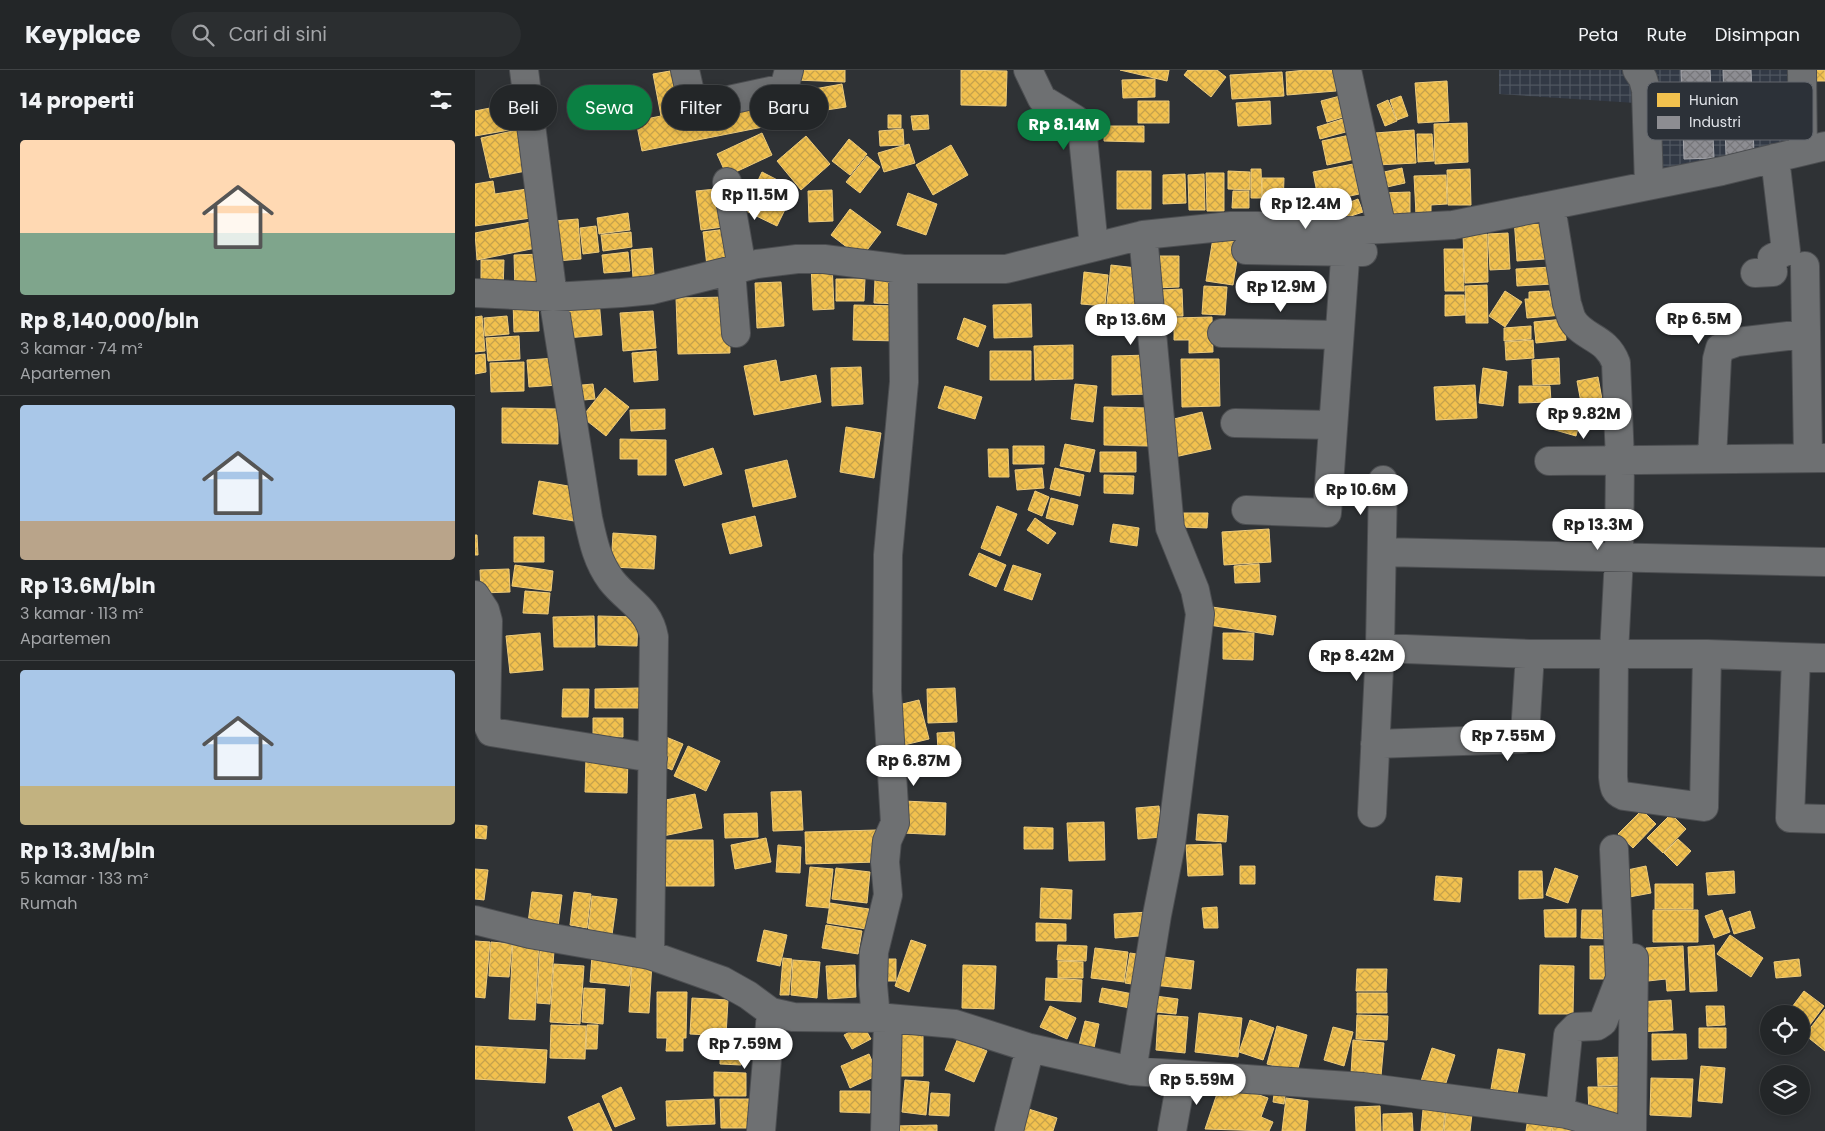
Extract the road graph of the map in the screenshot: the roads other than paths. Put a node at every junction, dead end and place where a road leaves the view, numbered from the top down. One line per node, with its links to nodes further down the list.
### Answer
1 (525, 70): 24 (street)
2 (685, 70): 3 (street)
3 (789, 70)
4 (1028, 70): 17 (street)
5 (1347, 70): 14 (street)
6 (1637, 70): 7 (street)
7 (1647, 122)
8 (1648, 140): 12 (street)
9 (1814, 149): 10 (street)
10 (1775, 158): 12 (street); 22 (street)
11 (727, 182): 20 (street)
12 (1649, 185): 13 (street)
13 (1551, 207): 14 (street); 33 (street)
14 (1382, 229): 16 (street)
15 (1143, 235): 16 (street); 17 (street); 58 (street)
16 (1352, 245): 18 (street); 28 (street)
17 (1094, 247): 21 (street)
18 (1246, 250)
19 (1805, 266): 27 (street)
20 (737, 269): 21 (street); 24 (street); 26 (street)
21 (903, 269): 56 (street)
22 (1755, 273)
23 (475, 293): 24 (street)
24 (553, 296): 48 (street)
25 (1222, 332): 28 (street)
26 (736, 333)
27 (1805, 334): 31 (street); 32 (street)
28 (1339, 335): 30 (street)
29 (1235, 422): 30 (street)
30 (1333, 425): 36 (street)
31 (1816, 458): 32 (street)
32 (1712, 459): 33 (street)
33 (1620, 460): 34 (street); 38 (street)
34 (1549, 462)
35 (1383, 480): 37 (street)
36 (1246, 510)
37 (1382, 552): 38 (street); 41 (street)
38 (1619, 557): 39 (street); 42 (street)
39 (1825, 562)
40 (475, 595): 48 (street)
41 (1380, 648): 43 (street); 47 (street)
42 (1614, 653): 43 (street); 44 (street); 44 (street)
43 (1530, 654): 47 (street)
44 (1707, 654): 45 (street)
45 (1796, 658): 46 (street); 50 (street)
46 (1825, 658)
47 (1375, 744): 49 (street)
48 (653, 758): 54 (street)
49 (1372, 813)
50 (1825, 819)
51 (1614, 849): 60 (street)
52 (475, 920): 54 (street)
53 (1635, 946): 66 (street)
54 (650, 955): 55 (street)
55 (771, 1012): 56 (street); 61 (street)
56 (883, 1018): 57 (street); 62 (street)
57 (1030, 1048): 58 (street); 63 (street)
58 (1133, 1071): 59 (street)
59 (1181, 1074): 60 (street); 64 (street)
60 (1561, 1113): 65 (street)
61 (761, 1131)
62 (885, 1131)
63 (1009, 1131)
64 (1172, 1131)
65 (1619, 1131)
66 (1631, 1131)

